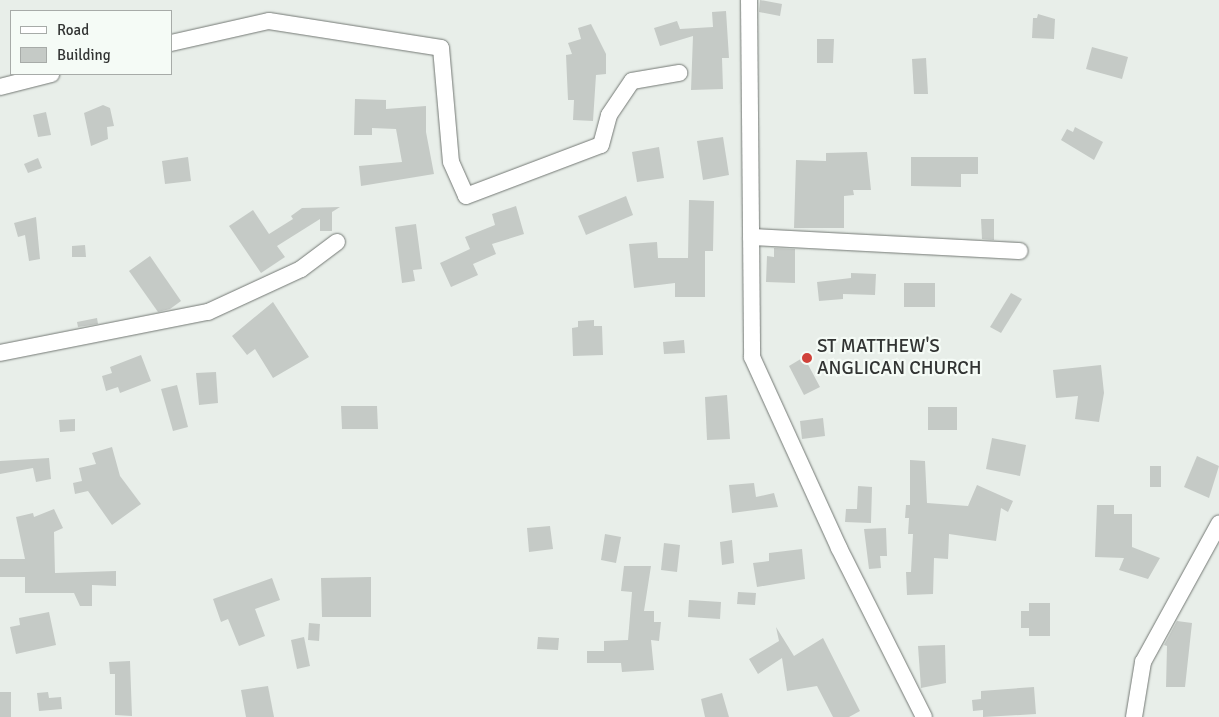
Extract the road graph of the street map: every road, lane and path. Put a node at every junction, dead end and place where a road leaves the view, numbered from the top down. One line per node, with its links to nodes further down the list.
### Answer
1 (749, 0): 6 (street)
2 (172, 43): 3 (street)
3 (679, 73)
4 (47, 75): 5 (street)
5 (0, 87)
6 (751, 237): 8 (street); 11 (street)
7 (338, 242): 9 (street)
8 (1020, 251)
9 (0, 353)
10 (1219, 524): 12 (street)
11 (924, 717)
12 (1134, 717)

